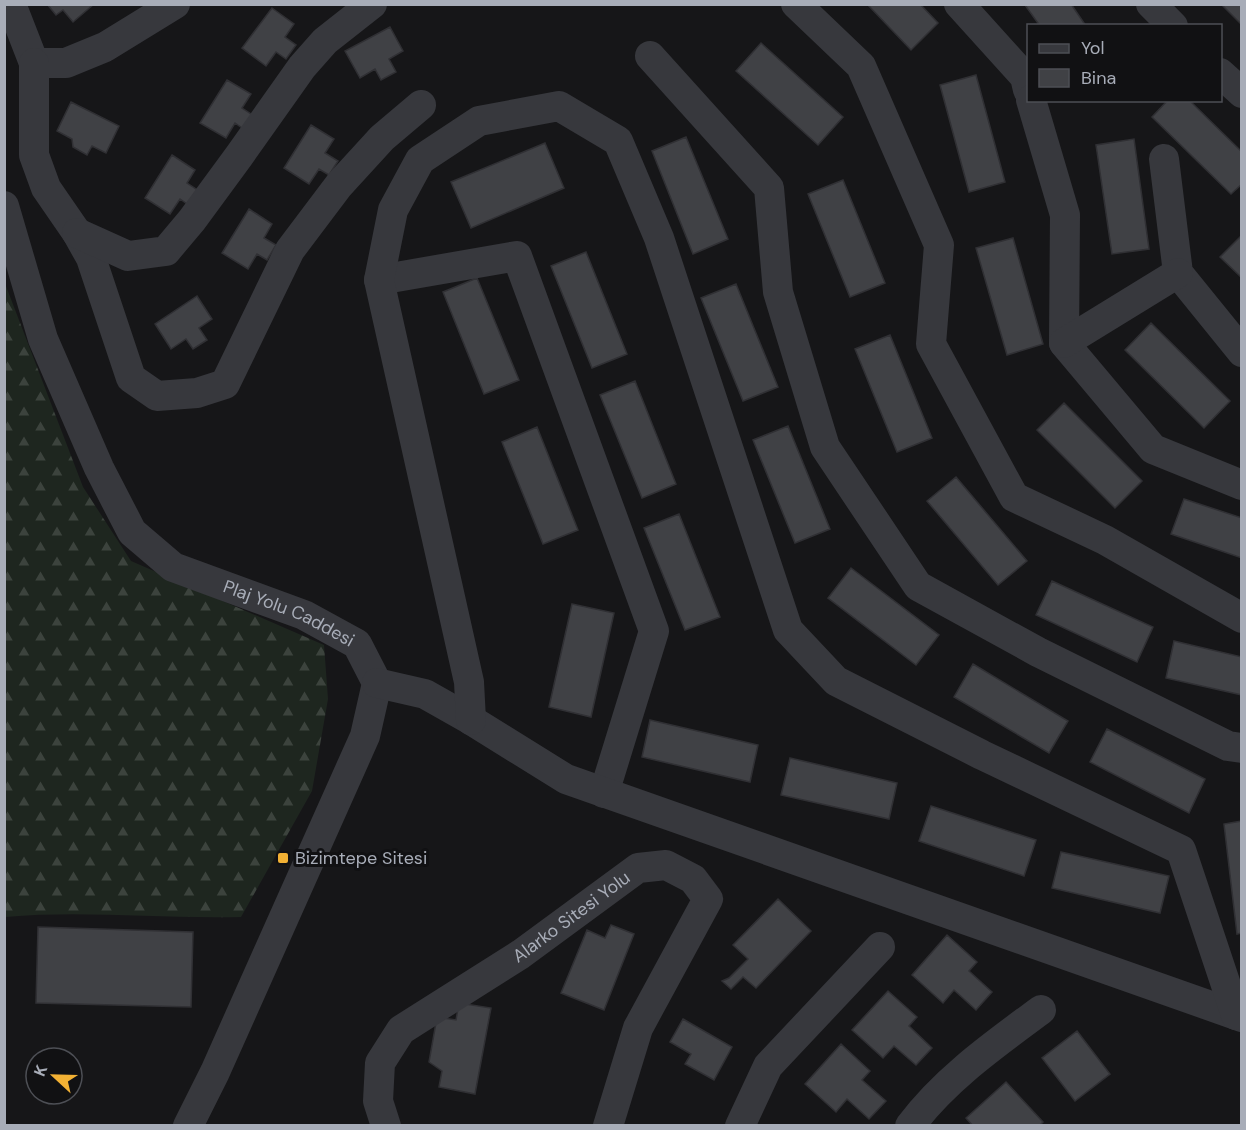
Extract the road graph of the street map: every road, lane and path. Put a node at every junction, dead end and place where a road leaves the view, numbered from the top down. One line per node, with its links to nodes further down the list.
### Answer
1 (11, 4): 9 (street)
2 (175, 4): 9 (street)
3 (372, 4): 17 (street)
4 (796, 4): 23 (street)
5 (959, 4): 11 (street)
6 (1151, 4): 7 (street)
7 (1171, 24)
8 (650, 56): 26 (street)
9 (34, 63): 17 (street)
10 (1222, 74): 12 (street)
11 (1027, 84)
12 (1242, 93)
13 (1032, 102): 20 (street)
14 (421, 105): 17 (street)
15 (1164, 159): 18 (street)
16 (4, 206): 24 (street, Plaj Yolu Caddesi)
17 (77, 232)
18 (1178, 273): 20 (street); 21 (street)
19 (379, 280): 25 (street); 27 (street); 30 (street)
20 (1064, 343): 22 (street)
21 (1242, 352)
22 (1242, 485)
23 (1242, 618)
24 (377, 683): 25 (street); 31 (street)
25 (471, 720): 27 (street)
26 (1242, 748)
27 (604, 793): 30 (street)
28 (880, 947): 34 (street)
29 (1041, 1010): 35 (street)
30 (1239, 1016)
31 (188, 1125)
32 (386, 1125): 33 (street, Alarko Sitesi Yolu)
33 (608, 1125)
34 (741, 1125)
35 (910, 1125)

